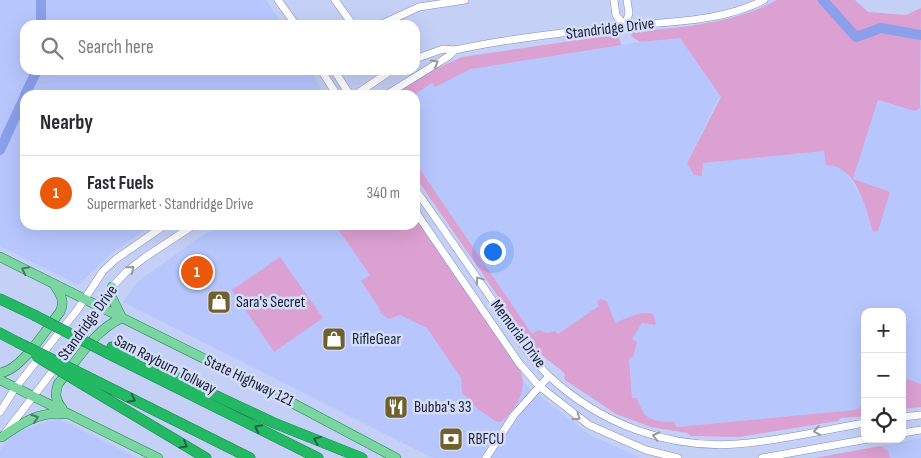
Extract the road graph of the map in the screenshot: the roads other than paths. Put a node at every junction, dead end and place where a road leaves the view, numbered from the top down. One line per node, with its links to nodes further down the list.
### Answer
1 (278, 0): 8 (street)
2 (335, 0): 9 (street)
3 (465, 0): 7 (street)
4 (614, 0): 11 (street)
5 (627, 0): 11 (street)
6 (764, 0): 11 (street, Standridge Drive)
7 (418, 3): 10 (street)
8 (292, 20)
9 (349, 20)
10 (389, 20)
11 (625, 26): 12 (street, Standridge Drive)
12 (455, 50): 13 (street, Standridge Drive); 14 (street, Standridge Drive, one-way to 12)
13 (420, 57)
14 (420, 74)
15 (324, 75): 19 (street)
16 (337, 75): 20 (street)
17 (385, 75): 21 (street)
18 (418, 75): 22 (street, Standridge Drive, one-way to 18)
19 (334, 90)
20 (347, 90)
21 (362, 90)
22 (394, 90)
23 (420, 196): 37 (street, Memorial Drive, one-way to 23)
24 (420, 218): 40 (street, Memorial Drive)
25 (158, 230): 31 (street, Standridge Drive)
26 (184, 230): 29 (street, Standridge Drive, one-way to 26)
27 (0, 257): 28 (main road, State Highway 121, one-way to 27)
28 (55, 285): 31 (main road, State Highway 121); 36 (main road)
29 (112, 288): 32 (street, Standridge Drive); 33 (main road)
30 (0, 298): 35 (highway, Sam Rayburn Tollway, bridge)
31 (84, 299): 32 (main road, State Highway 121); 41 (street, Standridge Drive)
32 (100, 307): 33 (main road, State Highway 121); 42 (street, Standridge Drive)
33 (122, 318): 44 (main road); 57 (main road, State Highway 121)
34 (3, 335): 39 (highway, bridge)
35 (109, 350): 55 (highway, Sam Rayburn Tollway, one-way to 35); 56 (highway, one-way to 35)
36 (0, 373)
37 (549, 376): 40 (street); 47 (street, Memorial Drive, one-way to 37)
38 (0, 380): 41 (main road)
39 (85, 381): 53 (highway, one-way to 53); 54 (highway, one-way to 54)
40 (539, 386): 58 (street); 59 (street, Memorial Drive, one-way to 59)
41 (16, 387): 42 (main road); 43 (street, Standridge Drive)
42 (33, 395): 44 (main road); 50 (street, Standridge Drive)
43 (0, 412)
44 (68, 413): 50 (main road, one-way to 44); 52 (main road)
45 (921, 415): 46 (street)
46 (906, 416)
47 (861, 424)
48 (921, 430): 49 (street)
49 (906, 432)
50 (1, 438)
51 (861, 440): 60 (street)
52 (158, 458)
53 (206, 458)
54 (250, 458)
55 (318, 458)
56 (362, 458)
57 (396, 458)
58 (486, 458)
59 (678, 458)
60 (762, 458)

